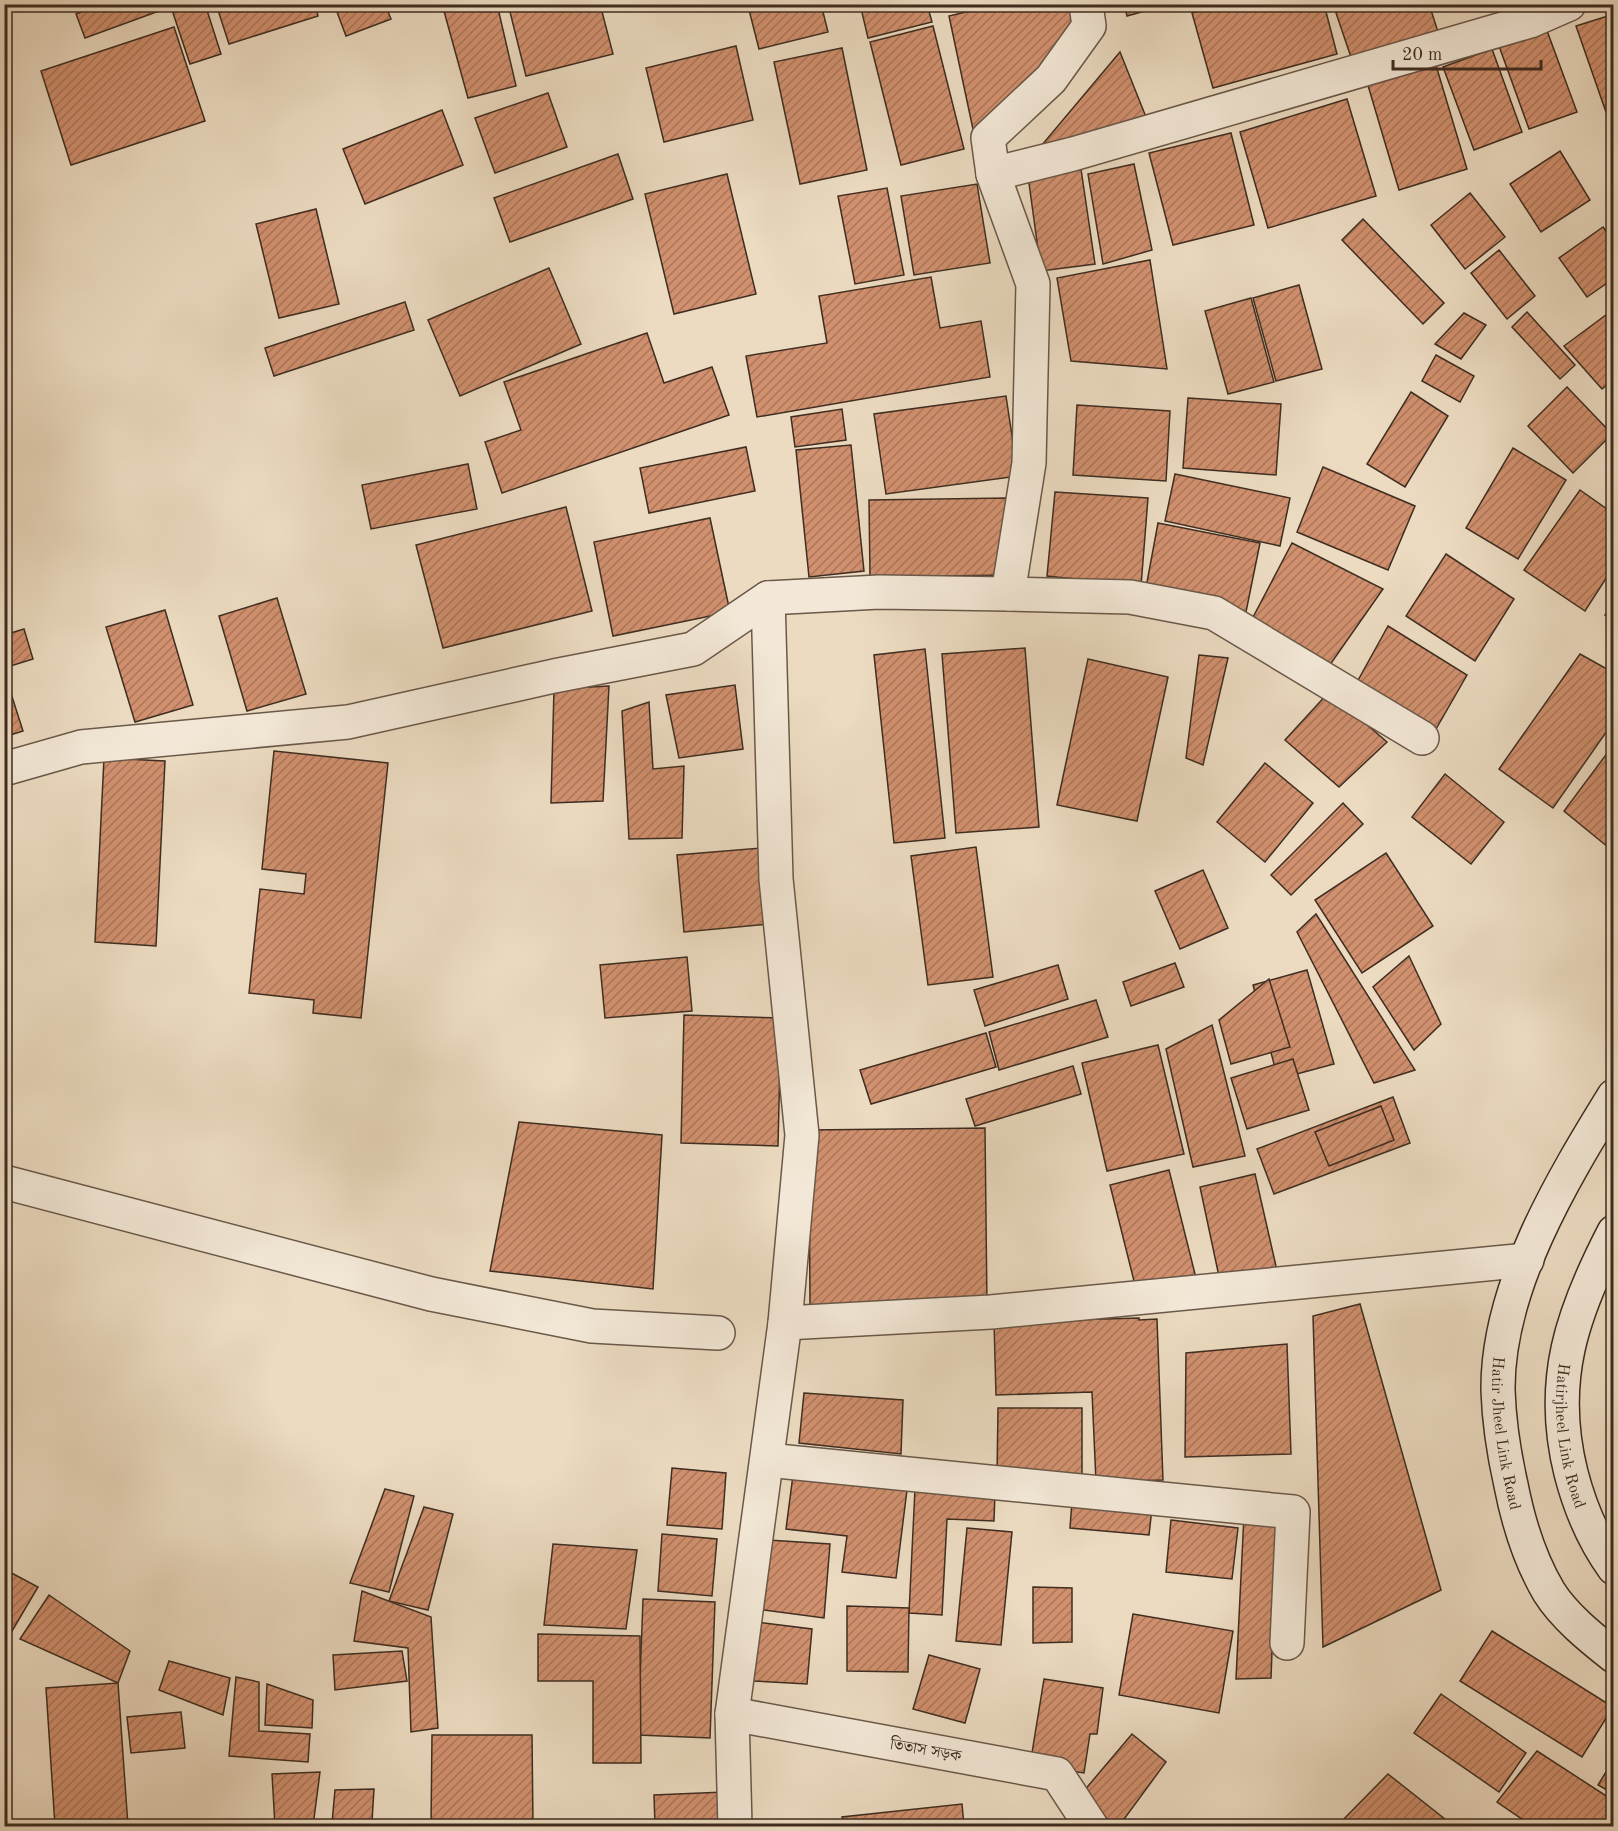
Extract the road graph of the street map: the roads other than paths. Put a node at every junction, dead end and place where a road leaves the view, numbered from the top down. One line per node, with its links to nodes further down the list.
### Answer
1 (1086, 4): 3 (street)
2 (1569, 4): 3 (street)
3 (993, 174): 4 (street)
4 (1008, 594): 5 (street); 6 (street)
5 (768, 598): 7 (street); 12 (street)
6 (1422, 738)
7 (4, 770)
8 (1614, 1096): 11 (street, Hatir Jheel Link Road)
9 (4, 1182): 13 (street)
10 (1614, 1232): 15 (street, Hatirjheel Link Road)
11 (1527, 1260): 12 (street); 17 (street, Hatir Jheel Link Road)
12 (785, 1323): 14 (street)
13 (718, 1333)
14 (768, 1460): 16 (street); 18 (street)
15 (1614, 1568)
16 (1287, 1643)
17 (1614, 1656)
18 (732, 1714): 19 (street); 20 (street, তিতাস সড়ক)
19 (735, 1827)
20 (1091, 1827)

